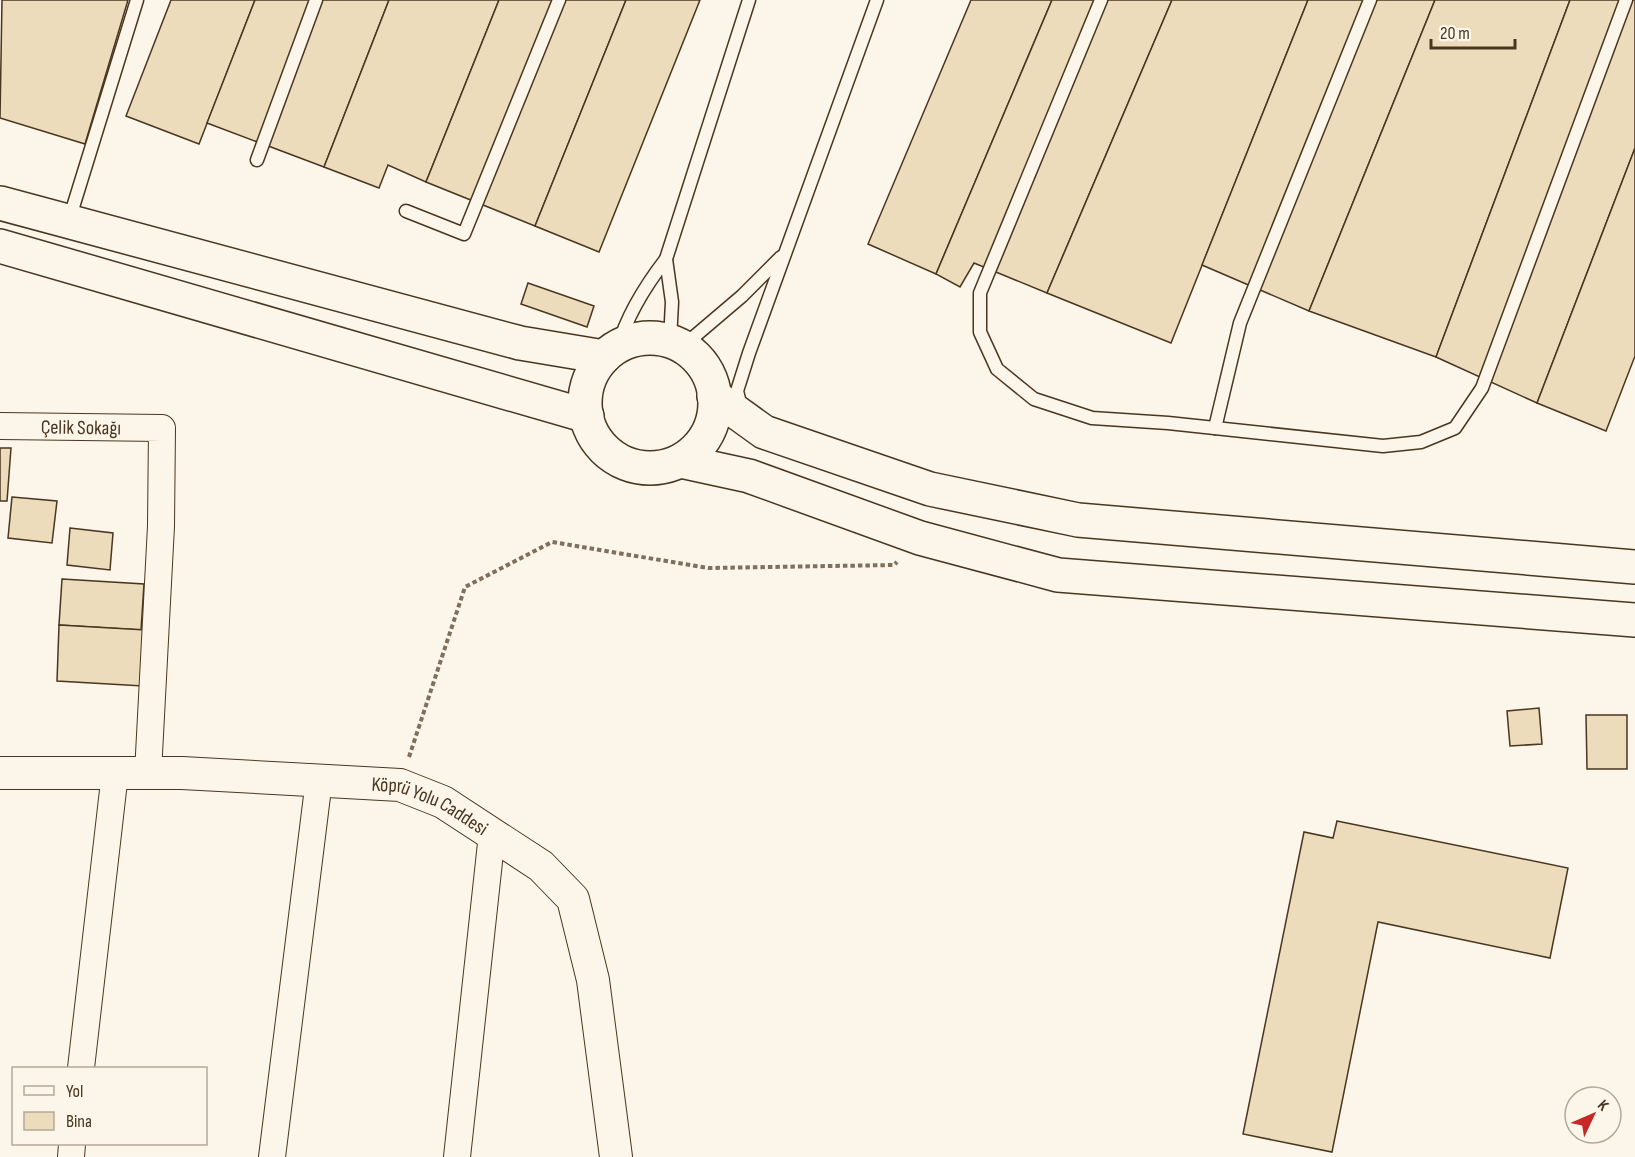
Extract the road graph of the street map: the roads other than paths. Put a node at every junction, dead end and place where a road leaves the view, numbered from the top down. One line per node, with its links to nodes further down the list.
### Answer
1 (137, 0): 12 (lane)
2 (316, 0): 9 (lane)
3 (559, 0): 11 (lane)
4 (748, 0): 15 (lane)
5 (877, 0): 14 (lane)
6 (1101, 0): 22 (lane)
7 (1370, 0): 22 (lane)
8 (1626, 0): 22 (lane)
9 (257, 160)
10 (0, 203): 12 (main road)
11 (406, 211)
12 (68, 224): 17 (main road)
13 (0, 246): 19 (main road)
14 (782, 256): 16 (lane); 21 (lane)
15 (666, 259): 16 (lane); 17 (lane)
16 (676, 344): 17 (main road); 18 (main road)
17 (611, 352): 19 (main road)
18 (714, 396): 21 (main road); 23 (main road)
19 (587, 416): 23 (main road)
20 (0, 426): 28 (street, Çelik Sokağı)
21 (753, 426): 24 (main road)
22 (1215, 428)
23 (680, 461): 25 (main road)
24 (1635, 567)
25 (1635, 620)
26 (115, 772): 27 (street, Köprü Yolu Caddesi); 28 (street, Köprü Yolu Caddesi); 31 (street)
27 (0, 773)
28 (148, 773): 29 (street, Köprü Yolu Caddesi)
29 (319, 780): 30 (street, Köprü Yolu Caddesi); 32 (street)
30 (492, 834): 33 (street); 34 (street, Köprü Yolu Caddesi)
31 (81, 1067)
32 (272, 1157)
33 (457, 1157)
34 (616, 1157)

